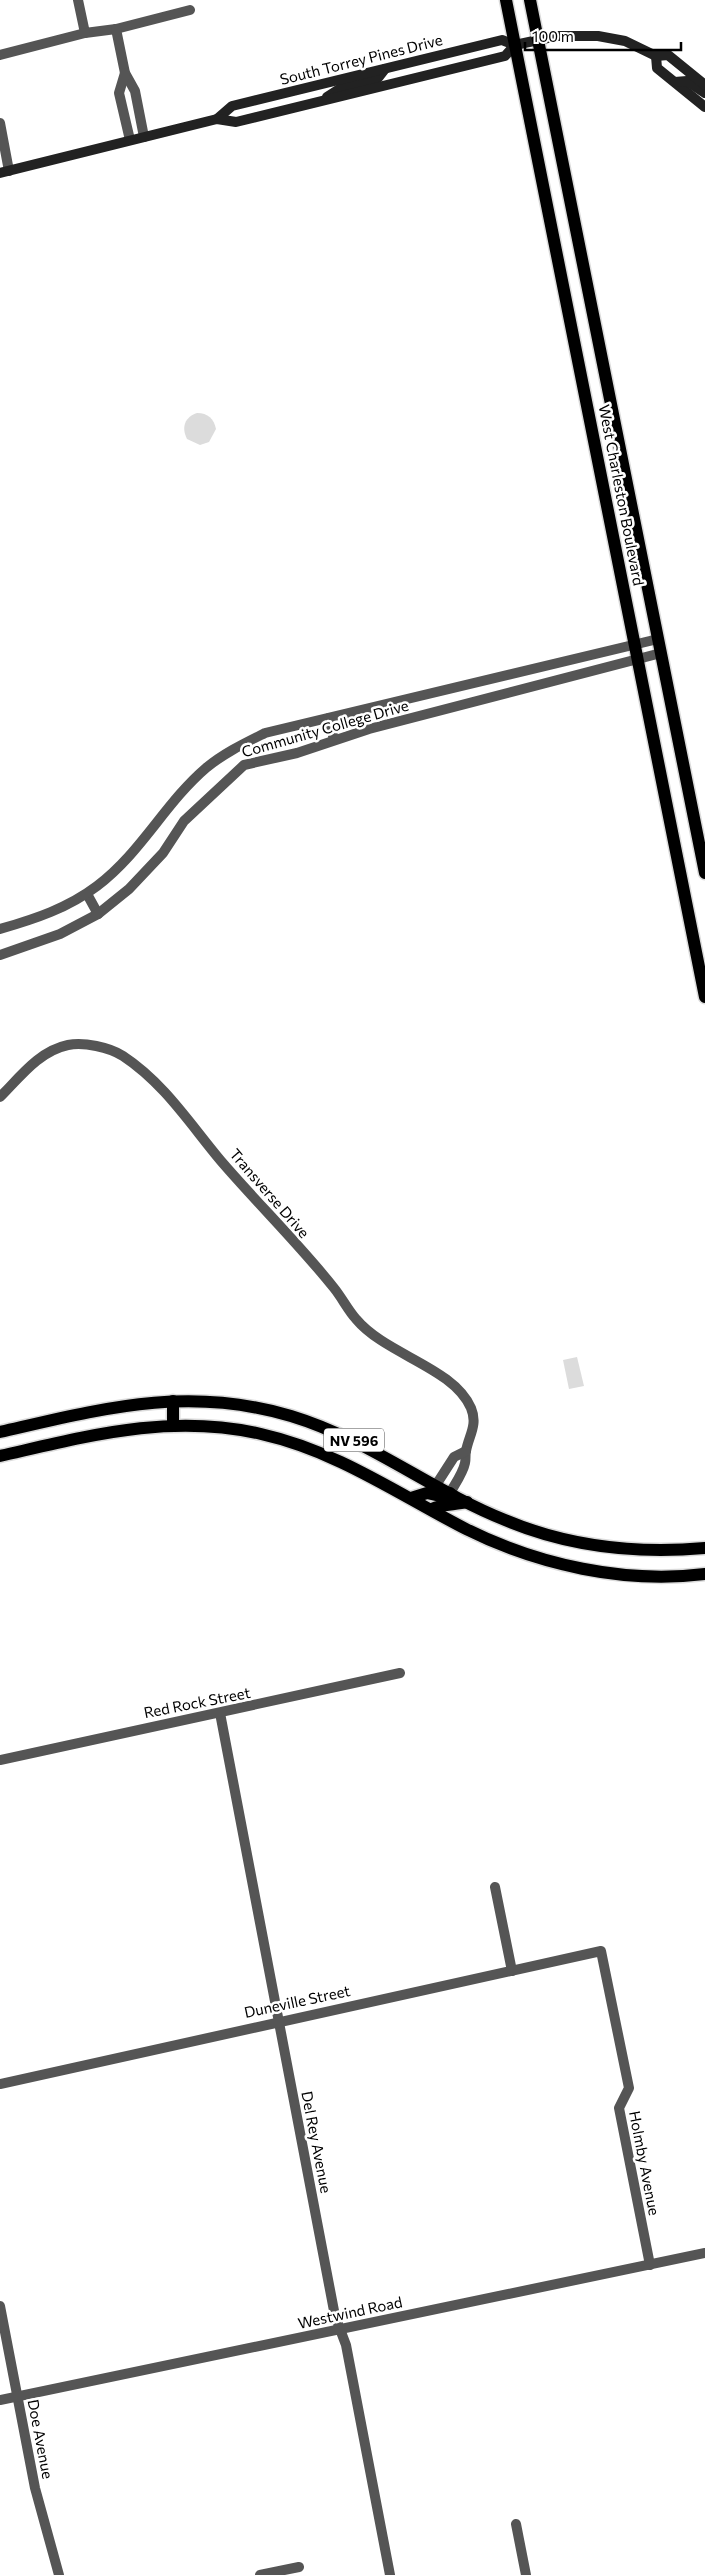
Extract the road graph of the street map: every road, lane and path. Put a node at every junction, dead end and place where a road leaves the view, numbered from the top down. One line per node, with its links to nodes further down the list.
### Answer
1 (78, 0): 6 (street)
2 (506, 0): 8 (main road, West Charleston Boulevard)
3 (530, 0): 7 (main road, West Charleston Boulevard)
4 (190, 10): 5 (street)
5 (116, 29): 6 (street); 12 (street)
6 (85, 33): 9 (street)
7 (538, 40): 8 (main road, South Torrey Pines Drive); 10 (main road, South Torrey Pines Drive); 25 (main road, West Charleston Boulevard)
8 (515, 45): 11 (main road, South Torrey Pines Drive); 17 (main road, South Torrey Pines Drive); 26 (main road, West Charleston Boulevard)
9 (0, 55)
10 (656, 56): 13 (main road); 14 (main road, South Torrey Pines Drive)
11 (385, 69): 16 (main road, South Torrey Pines Drive); 17 (main road)
12 (125, 73): 22 (street); 23 (street)
13 (674, 82): 15 (main road); 18 (main road)
14 (705, 85)
15 (705, 93)
16 (260, 99): 19 (main road); 20 (main road, South Torrey Pines Drive)
17 (320, 102): 19 (main road, South Torrey Pines Drive)
18 (705, 107)
19 (264, 116): 20 (main road, South Torrey Pines Drive)
20 (217, 119): 22 (main road, South Torrey Pines Drive)
21 (0, 123): 24 (street)
22 (144, 137): 23 (main road, South Torrey Pines Drive)
23 (130, 140): 24 (main road, South Torrey Pines Drive)
24 (5, 172)
25 (658, 639): 26 (street, Community College Drive); 27 (main road, West Charleston Boulevard)
26 (635, 644): 28 (main road, West Charleston Boulevard); 29 (street, Community College Drive)
27 (661, 653): 28 (street, Community College Drive); 31 (main road, West Charleston Boulevard)
28 (638, 658): 30 (street, Community College Drive); 35 (main road, West Charleston Boulevard)
29 (329, 718): 30 (street); 32 (street, Community College Drive)
30 (334, 740): 33 (street, Community College Drive)
31 (705, 873)
32 (87, 894): 33 (street); 34 (street, Community College Drive)
33 (98, 914): 36 (street, Community College Drive)
34 (0, 929)
35 (700, 948): 37 (main road, West Charleston Boulevard)
36 (0, 955)
37 (705, 997)
38 (0, 1097): 42 (street, Transverse Drive)
39 (173, 1401): 40 (main road); 41 (main road, NV 596); 44 (main road, NV 596)
40 (172, 1425): 43 (main road, NV 596); 46 (main road, NV 596)
41 (0, 1432)
42 (466, 1451): 44 (street); 45 (street, Transverse Drive)
43 (0, 1456)
44 (436, 1485): 45 (main road, NV 596)
45 (450, 1493): 46 (main road); 47 (main road, NV 596)
46 (411, 1498): 48 (main road, NV 596)
47 (467, 1502): 48 (main road); 49 (main road, NV 596)
48 (432, 1509): 50 (main road, NV 596)
49 (705, 1548)
50 (705, 1574)
51 (400, 1673): 52 (street, Red Rock Street)
52 (220, 1714): 53 (street, Red Rock Street); 57 (street, Del Rey Avenue)
53 (0, 1760)
54 (495, 1887): 56 (street)
55 (601, 1951): 56 (street, Duneville Street); 60 (street, Holmby Avenue)
56 (512, 1971): 57 (street, Duneville Street)
57 (278, 2021): 58 (street, Duneville Street); 62 (street, Del Rey Avenue)
58 (0, 2084)
59 (705, 2253): 60 (street, Westwind Road)
60 (650, 2265): 62 (street, Westwind Road)
61 (0, 2306): 63 (street, Doe Avenue)
62 (340, 2330): 63 (street, Westwind Road); 69 (street, Del Rey Avenue)
63 (18, 2397): 64 (street, Westwind Road); 68 (street, Doe Avenue)
64 (0, 2400)
65 (516, 2524): 70 (street)
66 (299, 2567): 67 (street)
67 (266, 2574)
68 (59, 2575)
69 (390, 2575)
70 (526, 2575)

